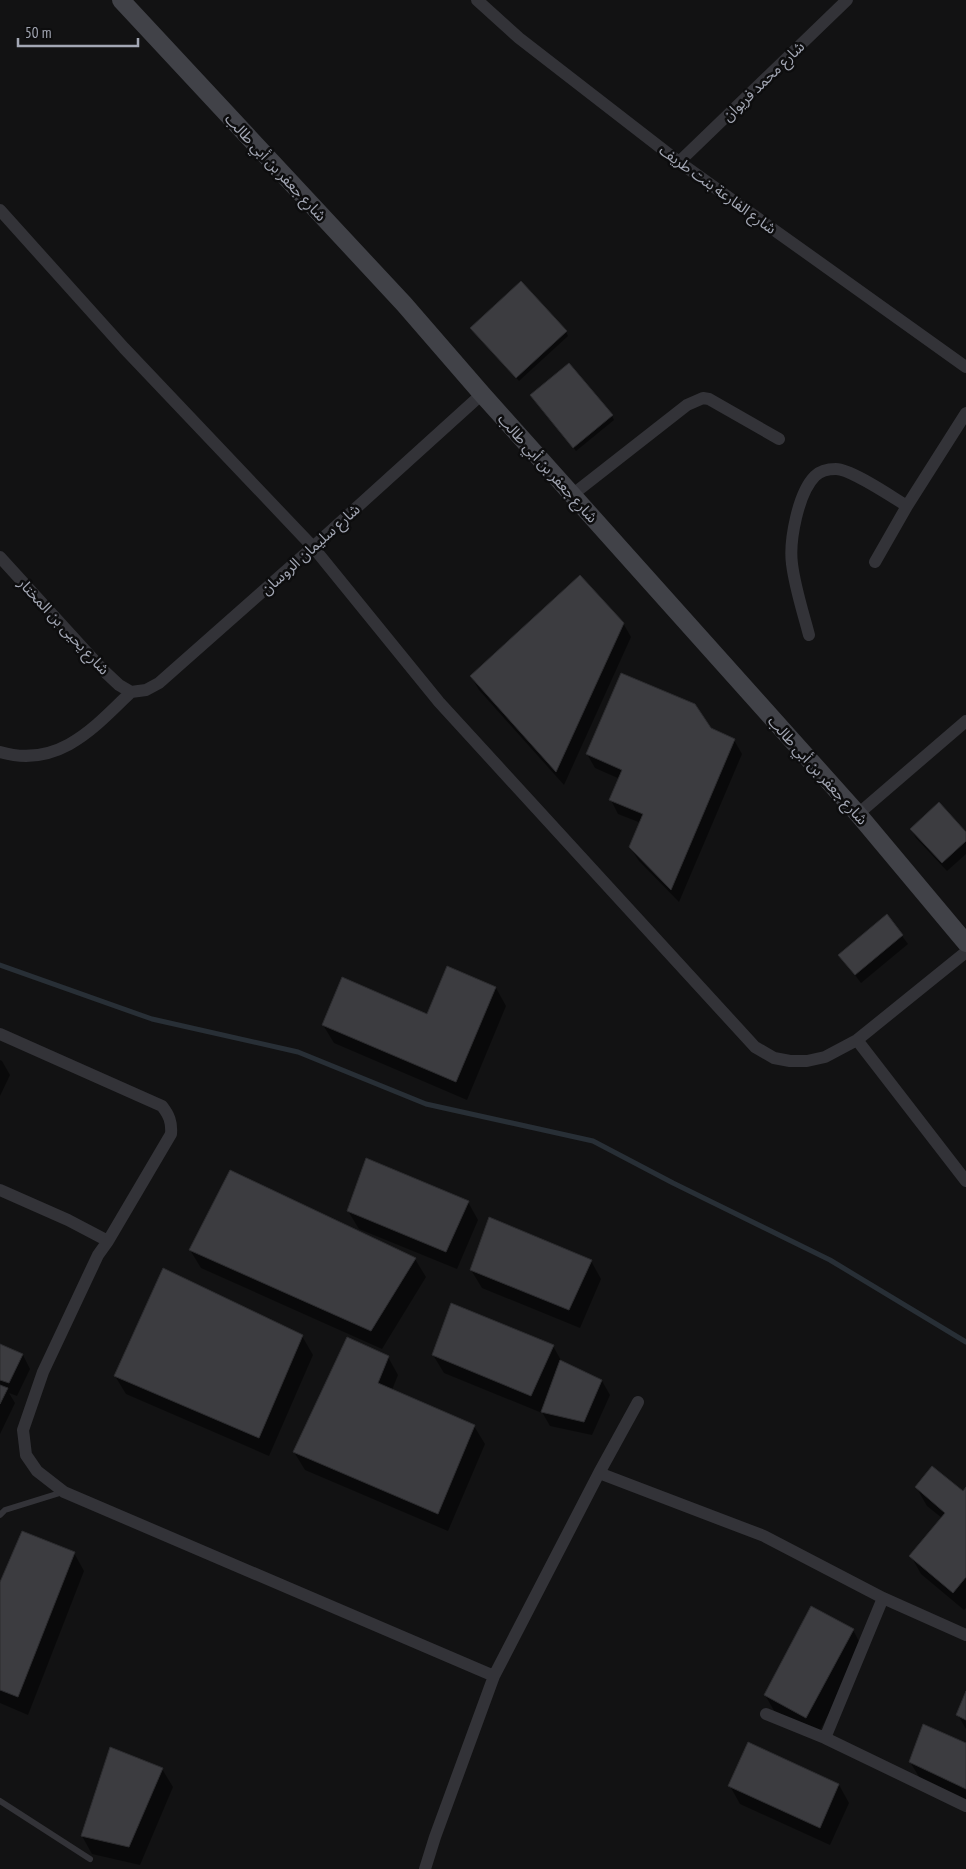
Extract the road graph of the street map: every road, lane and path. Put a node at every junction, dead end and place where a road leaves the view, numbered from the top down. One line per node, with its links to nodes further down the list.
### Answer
1 (121, 0): 7 (street, شارع جعفر بن أبي طالب)
2 (477, 0): 4 (street, شارع الفارعة بنت طريف)
3 (847, 0): 4 (street, شارع محمد فريوان)
4 (679, 162): 6 (street, شارع الفارعة بنت طريف)
5 (0, 210): 12 (street)
6 (966, 367)
7 (482, 394): 10 (street, شارع جعفر بن أبي طالب); 12 (street, شارع سليمان الروسان)
8 (966, 413): 11 (street)
9 (779, 439): 10 (street)
10 (572, 495): 19 (street, شارع جعفر بن أبي طالب)
11 (908, 506): 14 (street); 15 (street)
12 (314, 548): 16 (street, شارع سليمان الروسان); 23 (street)
13 (0, 557): 16 (street, شارع يحيى بن المختار)
14 (875, 562)
15 (808, 635)
16 (131, 692): 18 (street)
17 (966, 721): 19 (street)
18 (0, 752)
19 (858, 814): 20 (street, شارع جعفر بن أبي طالب)
20 (966, 943)
21 (966, 952): 23 (street)
22 (0, 1034): 26 (street)
23 (857, 1040): 24 (street)
24 (966, 1181)
25 (0, 1190): 26 (street)
26 (108, 1241): 29 (street)
27 (638, 1402): 28 (street)
28 (599, 1472): 31 (street); 33 (street)
29 (64, 1492): 30 (lane); 33 (street)
30 (0, 1515)
31 (883, 1598): 32 (street); 35 (street)
32 (966, 1635)
33 (494, 1676): 39 (street)
34 (766, 1714): 35 (street)
35 (824, 1738): 37 (street)
36 (0, 1801): 38 (lane)
37 (966, 1806)
38 (90, 1859)
39 (425, 1869)

